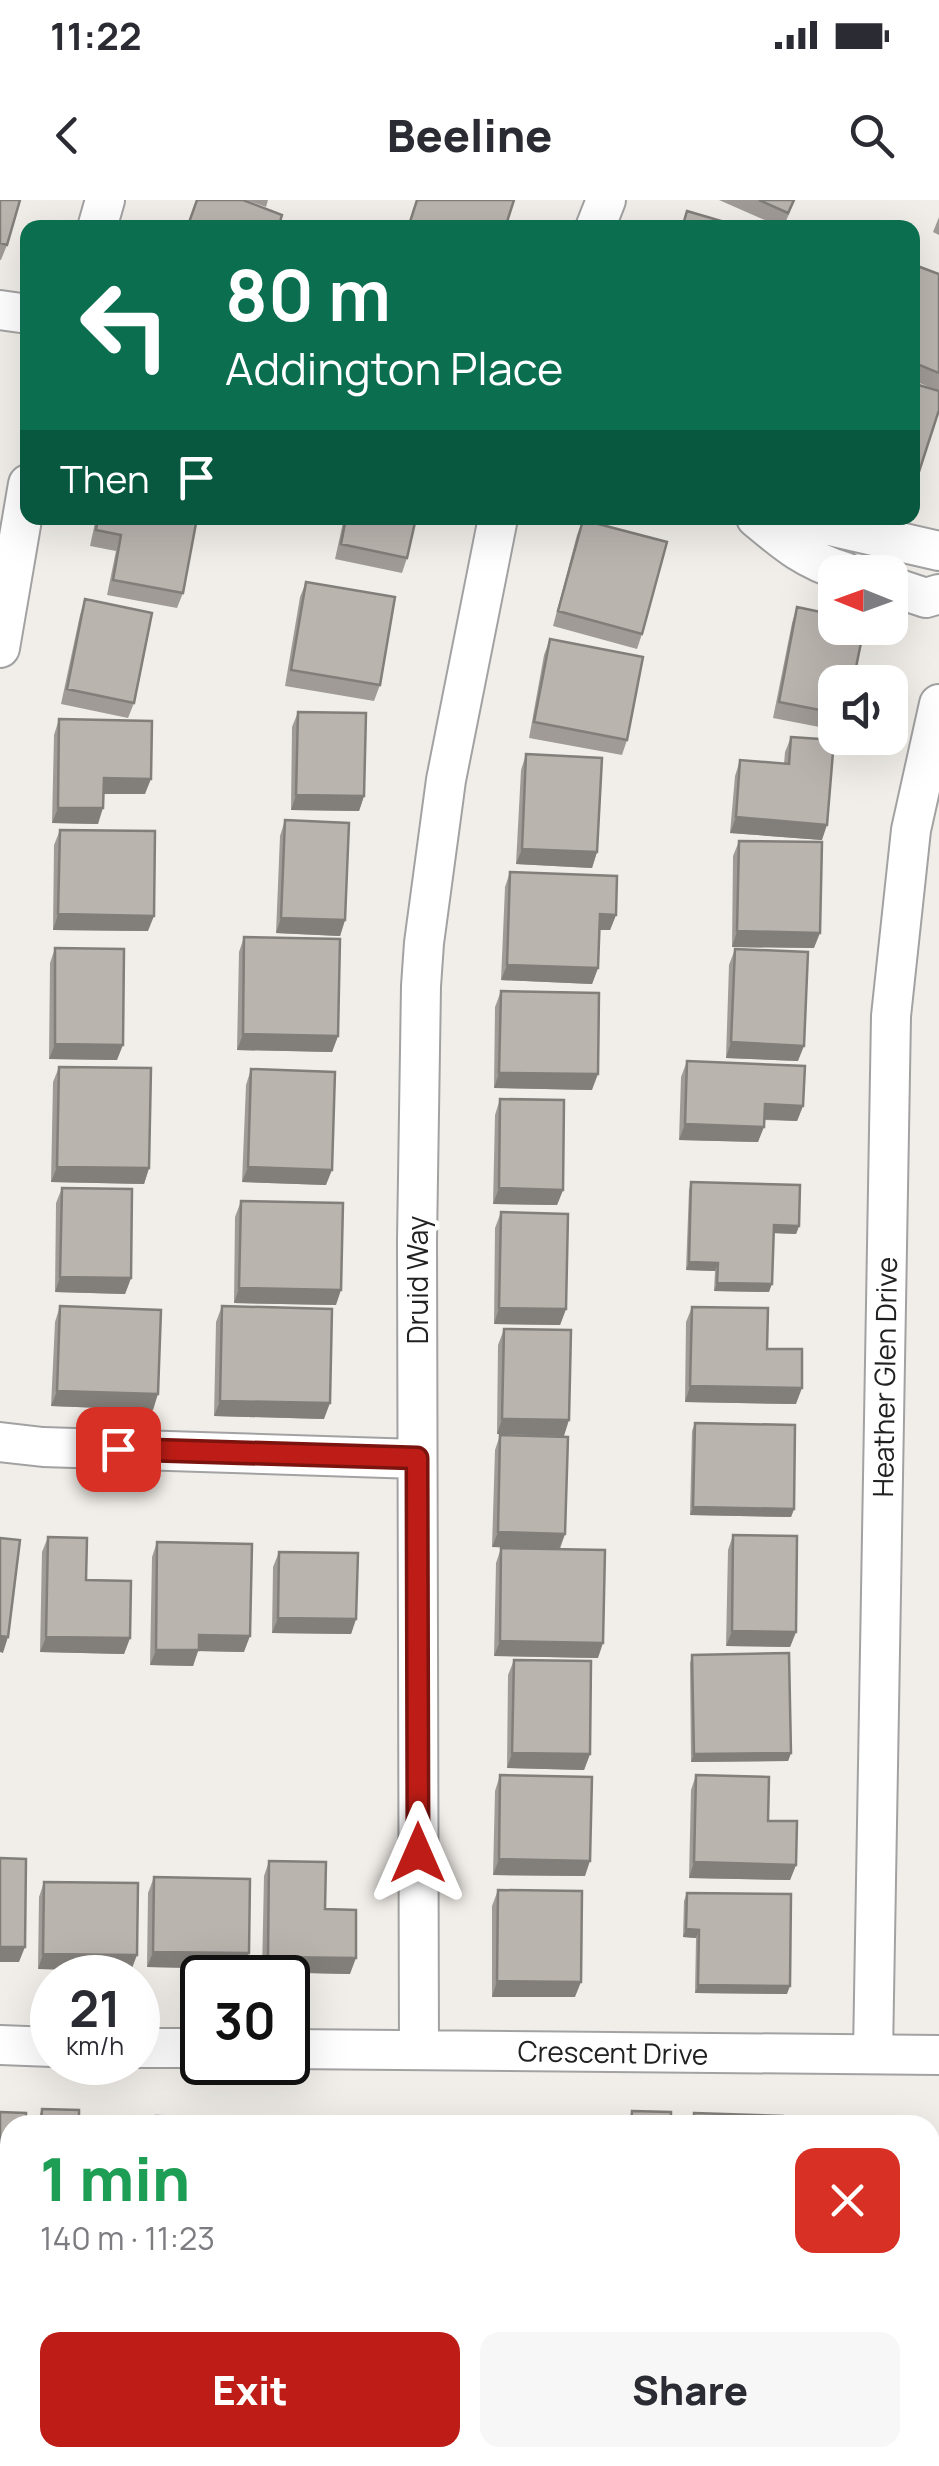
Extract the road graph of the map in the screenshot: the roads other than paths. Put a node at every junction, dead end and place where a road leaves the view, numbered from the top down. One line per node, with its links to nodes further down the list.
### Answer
1 (21, 525): 9 (street)
2 (497, 525): 12 (street, Druid Way)
3 (764, 525): 6 (street)
4 (826, 525): 5 (street)
5 (939, 551)
6 (818, 564)
7 (908, 592): 8 (street)
8 (939, 594)
9 (0, 648)
10 (939, 704): 17 (street, Heather Glen Drive)
11 (0, 1442): 12 (street)
12 (417, 1458): 16 (street, Druid Way)
13 (0, 2045): 14 (street)
14 (30, 2046)
15 (310, 2049): 16 (street, Crescent Drive)
16 (418, 2050): 17 (street, Crescent Drive)
17 (872, 2054): 18 (street, Crescent Drive)
18 (939, 2055)

